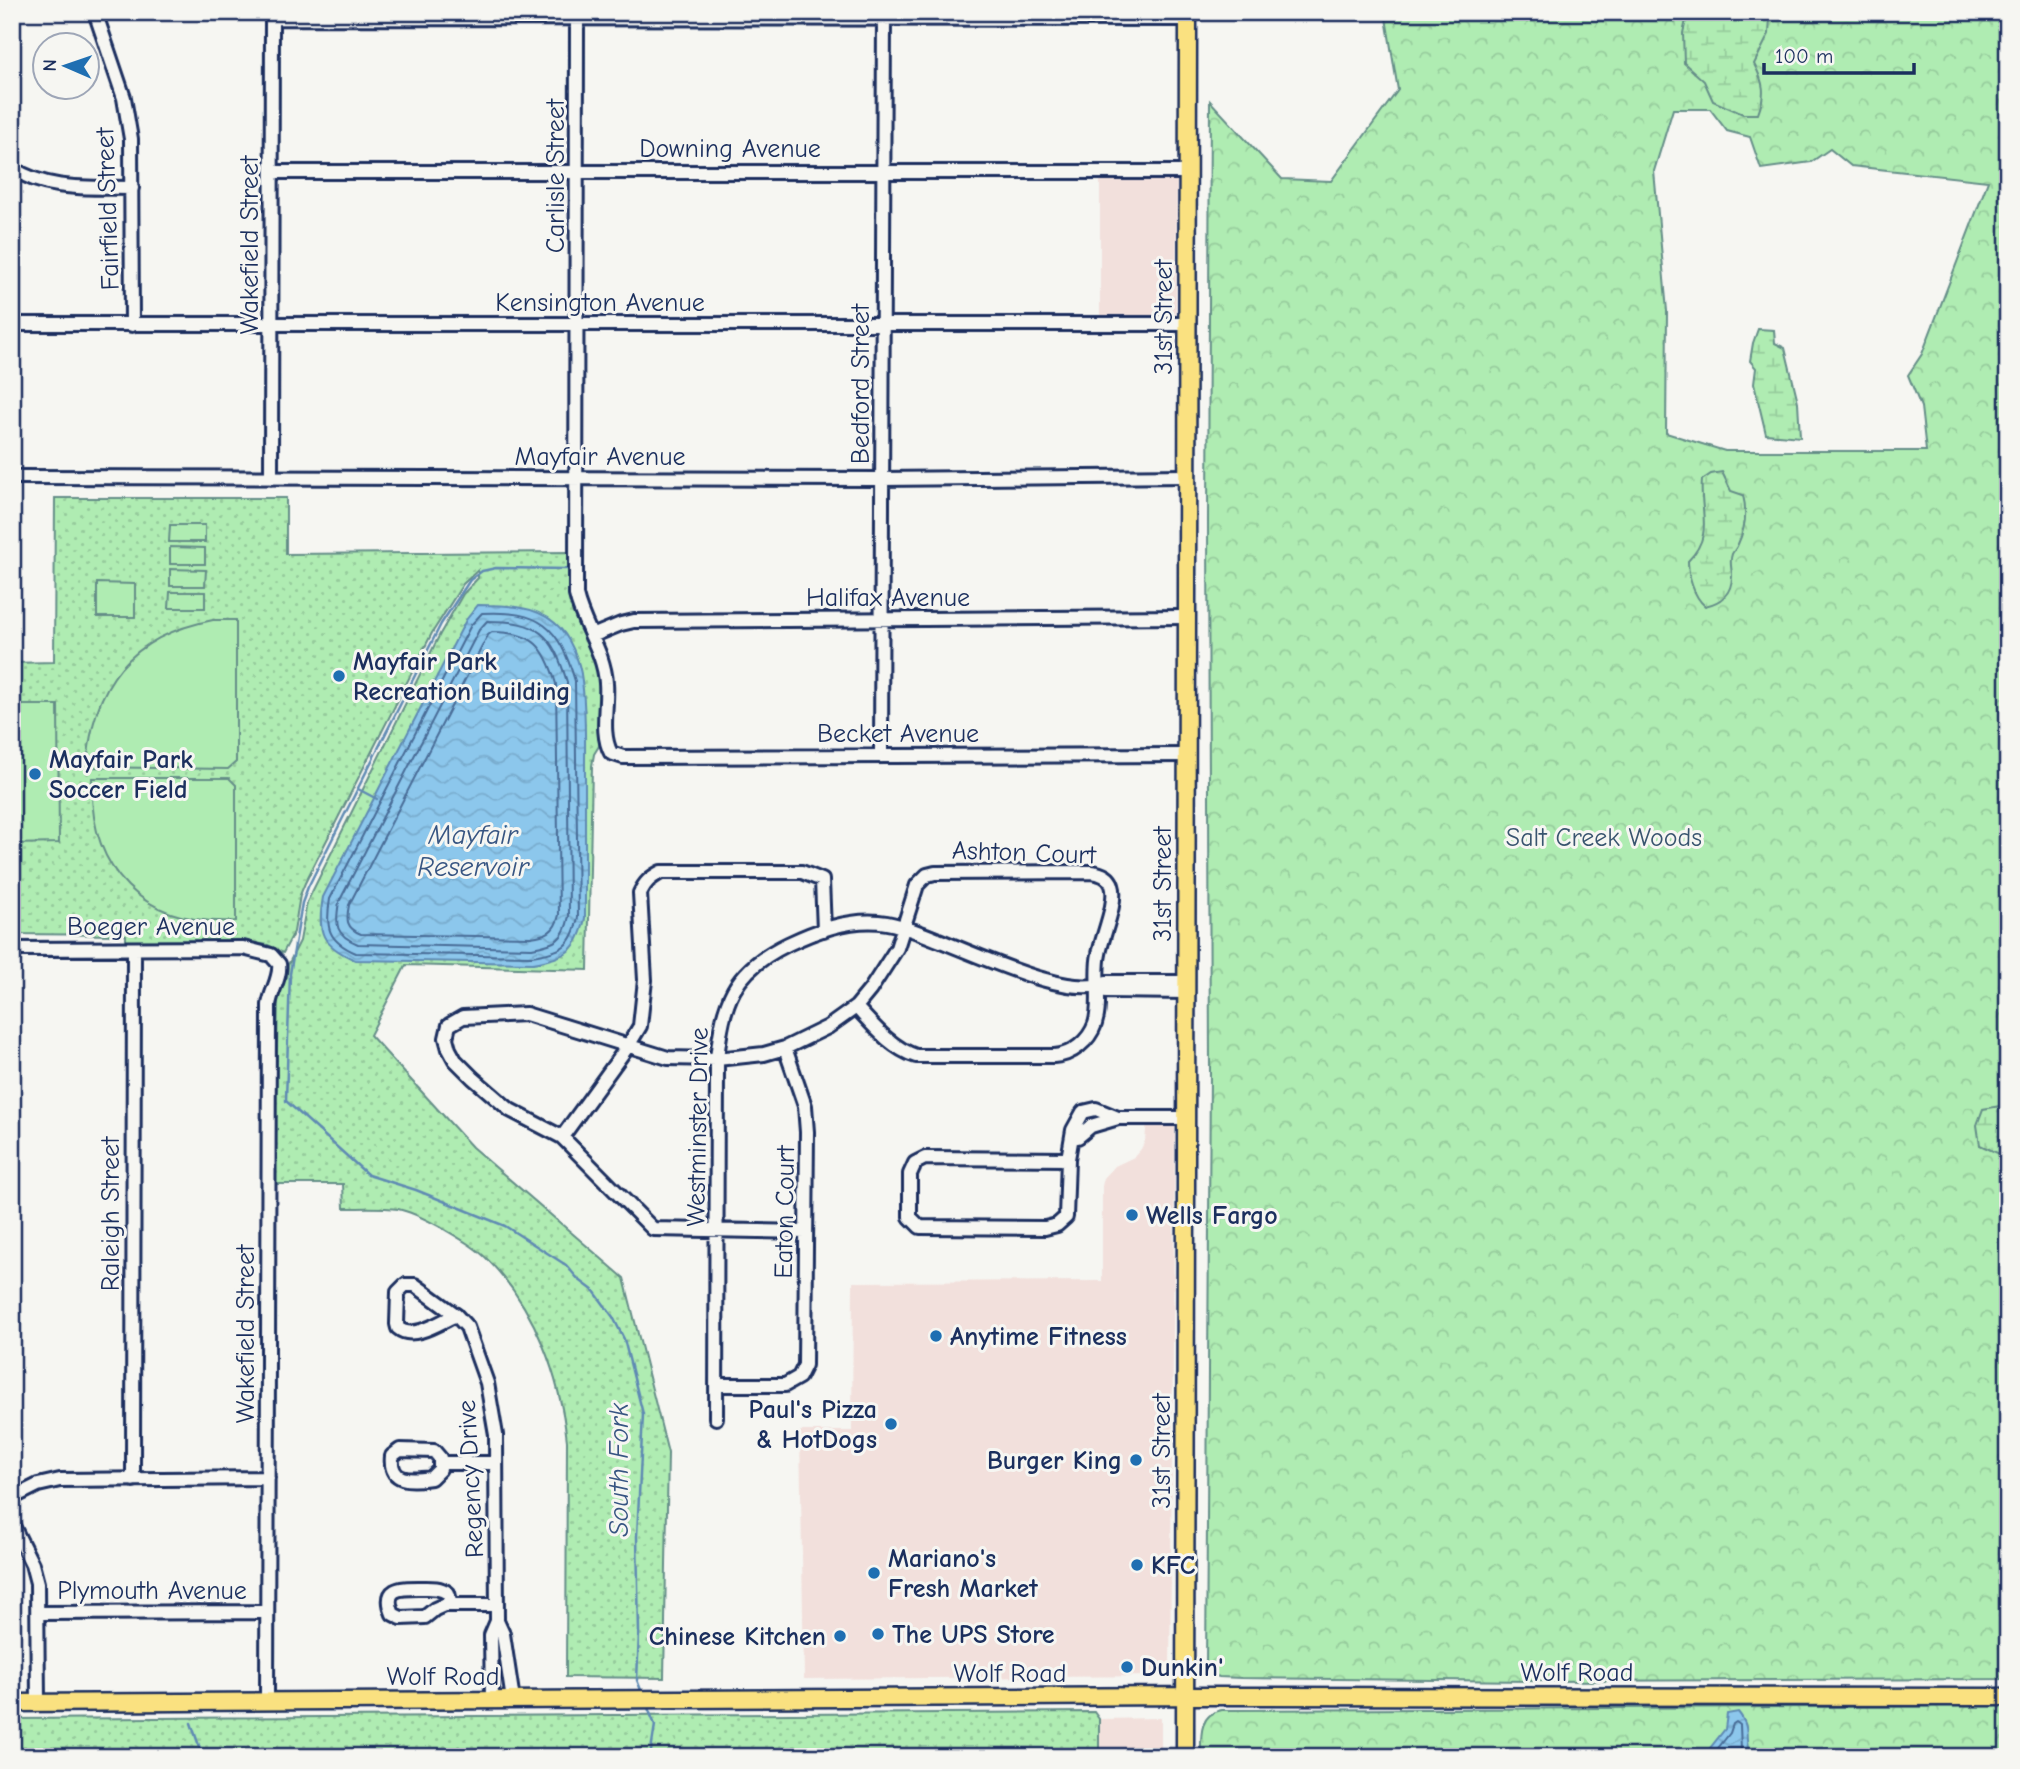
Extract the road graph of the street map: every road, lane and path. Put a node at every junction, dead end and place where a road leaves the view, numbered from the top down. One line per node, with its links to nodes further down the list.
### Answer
1 (95, 12): 11 (street, Fairfield Street)
2 (272, 15): 3 (street); 8 (street, Wakefield Street)
3 (577, 15): 4 (street); 9 (street, Carlisle Street)
4 (884, 15): 5 (street); 7 (street, Bedford Street)
5 (1188, 16): 10 (main road, 31st Street)
6 (12, 168): 11 (street)
7 (884, 170): 9 (street, Downing Avenue); 10 (street, Downing Avenue); 14 (street, Bedford Street)
8 (272, 172): 9 (street, Downing Avenue); 17 (street, Wakefield Street)
9 (579, 172): 16 (street, Carlisle Street)
10 (1189, 172): 15 (main road, 31st Street)
11 (132, 188): 13 (street, Fairfield Street)
12 (12, 324): 13 (street, Kensington Avenue)
13 (132, 324): 17 (street, Kensington Avenue)
14 (882, 324): 15 (street, Kensington Avenue); 16 (street, Kensington Avenue); 22 (street, Bedford Street)
15 (1187, 324): 18 (main road, 31st Street)
16 (578, 325): 17 (street, Kensington Avenue); 21 (street, Carlisle Street)
17 (271, 326): 20 (street, Wakefield Street)
18 (1187, 475): 22 (street, Mayfair Avenue); 23 (main road, 31st Street)
19 (12, 477): 20 (street, Mayfair Avenue)
20 (271, 478): 21 (street, Mayfair Avenue)
21 (577, 479): 22 (street, Mayfair Avenue); 25 (street, Carlisle Street)
22 (882, 479): 24 (street, Bedford Street)
23 (1187, 617): 24 (street, Halifax Avenue); 28 (main road, 31st Street)
24 (882, 621): 25 (street, Halifax Avenue); 27 (street, Bedford Street)
25 (592, 636): 26 (street, Carlisle Street)
26 (611, 753): 27 (street, Becket Avenue)
27 (881, 755): 28 (street, Becket Avenue)
28 (1186, 755): 35 (main road, 31st Street)
29 (905, 928): 30 (street, Westminster Drive); 34 (street, Westminster Drive); 34 (street, Ashton Court); 36 (street, Ashton Court)
30 (824, 930): 37 (street); 39 (street, Westminster Drive)
31 (12, 949): 32 (street, Boeger Avenue)
32 (134, 949): 33 (street, Boeger Avenue); 51 (street, Raleigh Street)
33 (280, 969): 50 (street, Wakefield Street)
34 (1097, 986): 35 (street, Westminster Drive); 36 (street)
35 (1186, 987): 40 (main road, 31st Street)
36 (856, 1007): 38 (street, Ashton Court)
37 (628, 1046): 39 (street, Ashton Court); 41 (street); 41 (street, Ashton Court)
38 (785, 1048): 39 (street, Ashton Court); 44 (street, Eaton Court)
39 (717, 1059): 43 (street, Westminster Drive)
40 (1186, 1118): 42 (street); 59 (main road, 31st Street)
41 (562, 1137): 43 (street)
42 (1068, 1159): 42 (street)
43 (717, 1231): 44 (street); 46 (street, Westminster Drive)
44 (806, 1232): 46 (street, Eaton Court)
45 (456, 1315): 45 (street, Regency Drive); 49 (street, Regency Drive)
46 (716, 1385): 47 (street, Westminster Drive)
47 (716, 1418)
48 (442, 1463): 49 (street)
49 (496, 1464): 55 (street, Regency Drive)
50 (268, 1478): 51 (street); 56 (street, Wakefield Street)
51 (132, 1480): 52 (street)
52 (12, 1498)
53 (12, 1524): 57 (street)
54 (451, 1605): 54 (street); 55 (street)
55 (497, 1605): 58 (street, Regency Drive)
56 (267, 1612): 57 (street, Plymouth Avenue); 63 (street, Wakefield Street)
57 (38, 1613): 65 (street)
58 (497, 1621): 61 (street, Regency Drive); 62 (street, Regency Drive)
59 (1185, 1696): 60 (main road, Wolf Road); 62 (main road, Wolf Road); 66 (main road, 31st Street)
60 (2008, 1697)
61 (492, 1700): 62 (main road, Wolf Road); 63 (main road, Wolf Road)
62 (513, 1700)
63 (267, 1702): 65 (main road, Wolf Road)
64 (12, 1703): 65 (main road, Wolf Road)
65 (38, 1703)
66 (1185, 1757)

